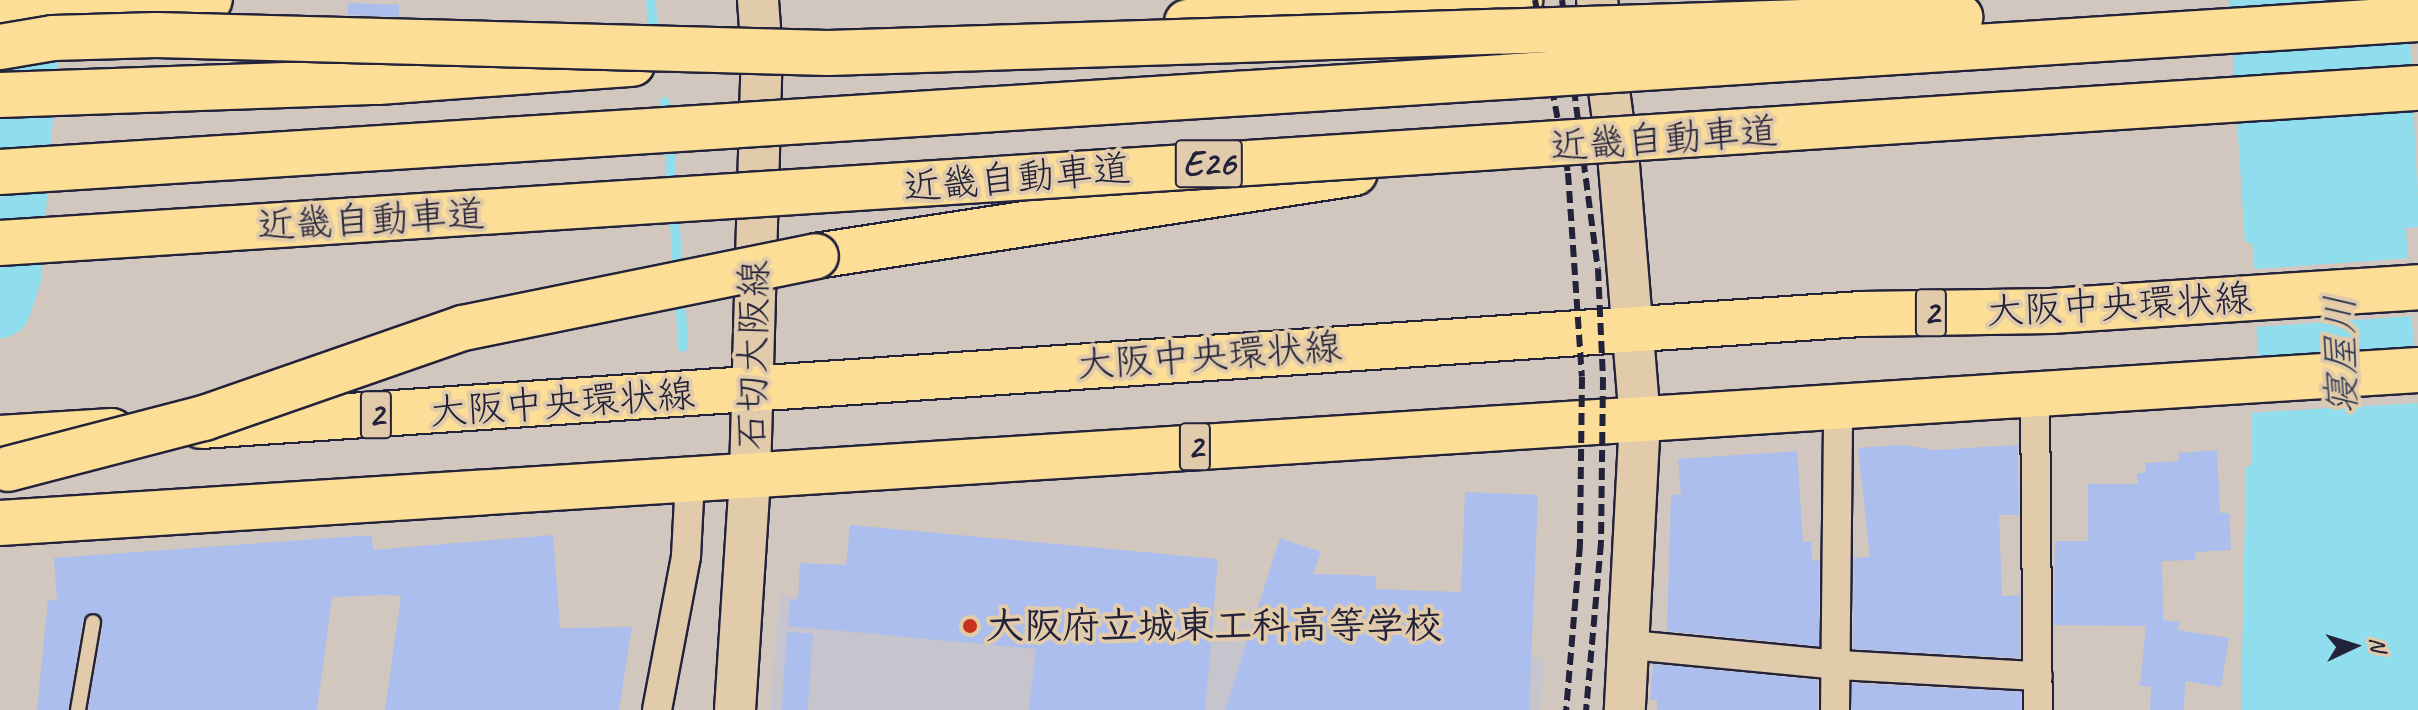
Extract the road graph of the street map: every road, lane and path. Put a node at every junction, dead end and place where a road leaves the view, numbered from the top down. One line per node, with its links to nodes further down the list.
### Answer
1 (210, 0): 6 (main road)
2 (758, 0): 9 (street, 石切大阪線)
3 (1520, 0): 9 (main road)
4 (1597, 0): 16 (street)
5 (2418, 10): 8 (main road, bridge)
6 (0, 14)
7 (2418, 19): 13 (main road, 近畿自動車道 / E26, bridge)
8 (0, 47)
9 (762, 55): 11 (main road); 18 (street, 石切大阪線)
10 (2418, 88): 12 (main road, 近畿自動車道 / E26, bridge)
11 (4, 95)
12 (1512, 149): 14 (main road, 近畿自動車道 / E26, bridge); 23 (main road, bridge)
13 (0, 172)
14 (0, 243)
15 (2418, 287): 16 (main road, 大阪中央環状線 / 2)
16 (1634, 329): 18 (main road, 大阪中央環状線 / 2); 21 (street)
17 (2418, 370): 19 (main road, 2)
18 (751, 388): 22 (main road, 大阪中央環状線 / 2); 24 (street, 石切大阪線)
19 (2035, 395): 20 (main road, 2); 30 (street)
20 (1838, 406): 21 (main road, 2); 29 (street)
21 (1640, 419): 24 (main road, 2); 28 (street)
22 (0, 438)
23 (0, 470)
24 (750, 475): 25 (main road, 2); 33 (street, 石切大阪線)
25 (690, 479): 26 (main road, 2); 32 (street)
26 (0, 523)
27 (93, 622): 31 (lane)
28 (1631, 645): 29 (street); 34 (street)
29 (1839, 665): 30 (street); 35 (street)
30 (2038, 676): 36 (street)
31 (78, 710)
32 (657, 710)
33 (735, 710)
34 (1625, 710)
35 (1835, 710)
36 (2038, 710)

